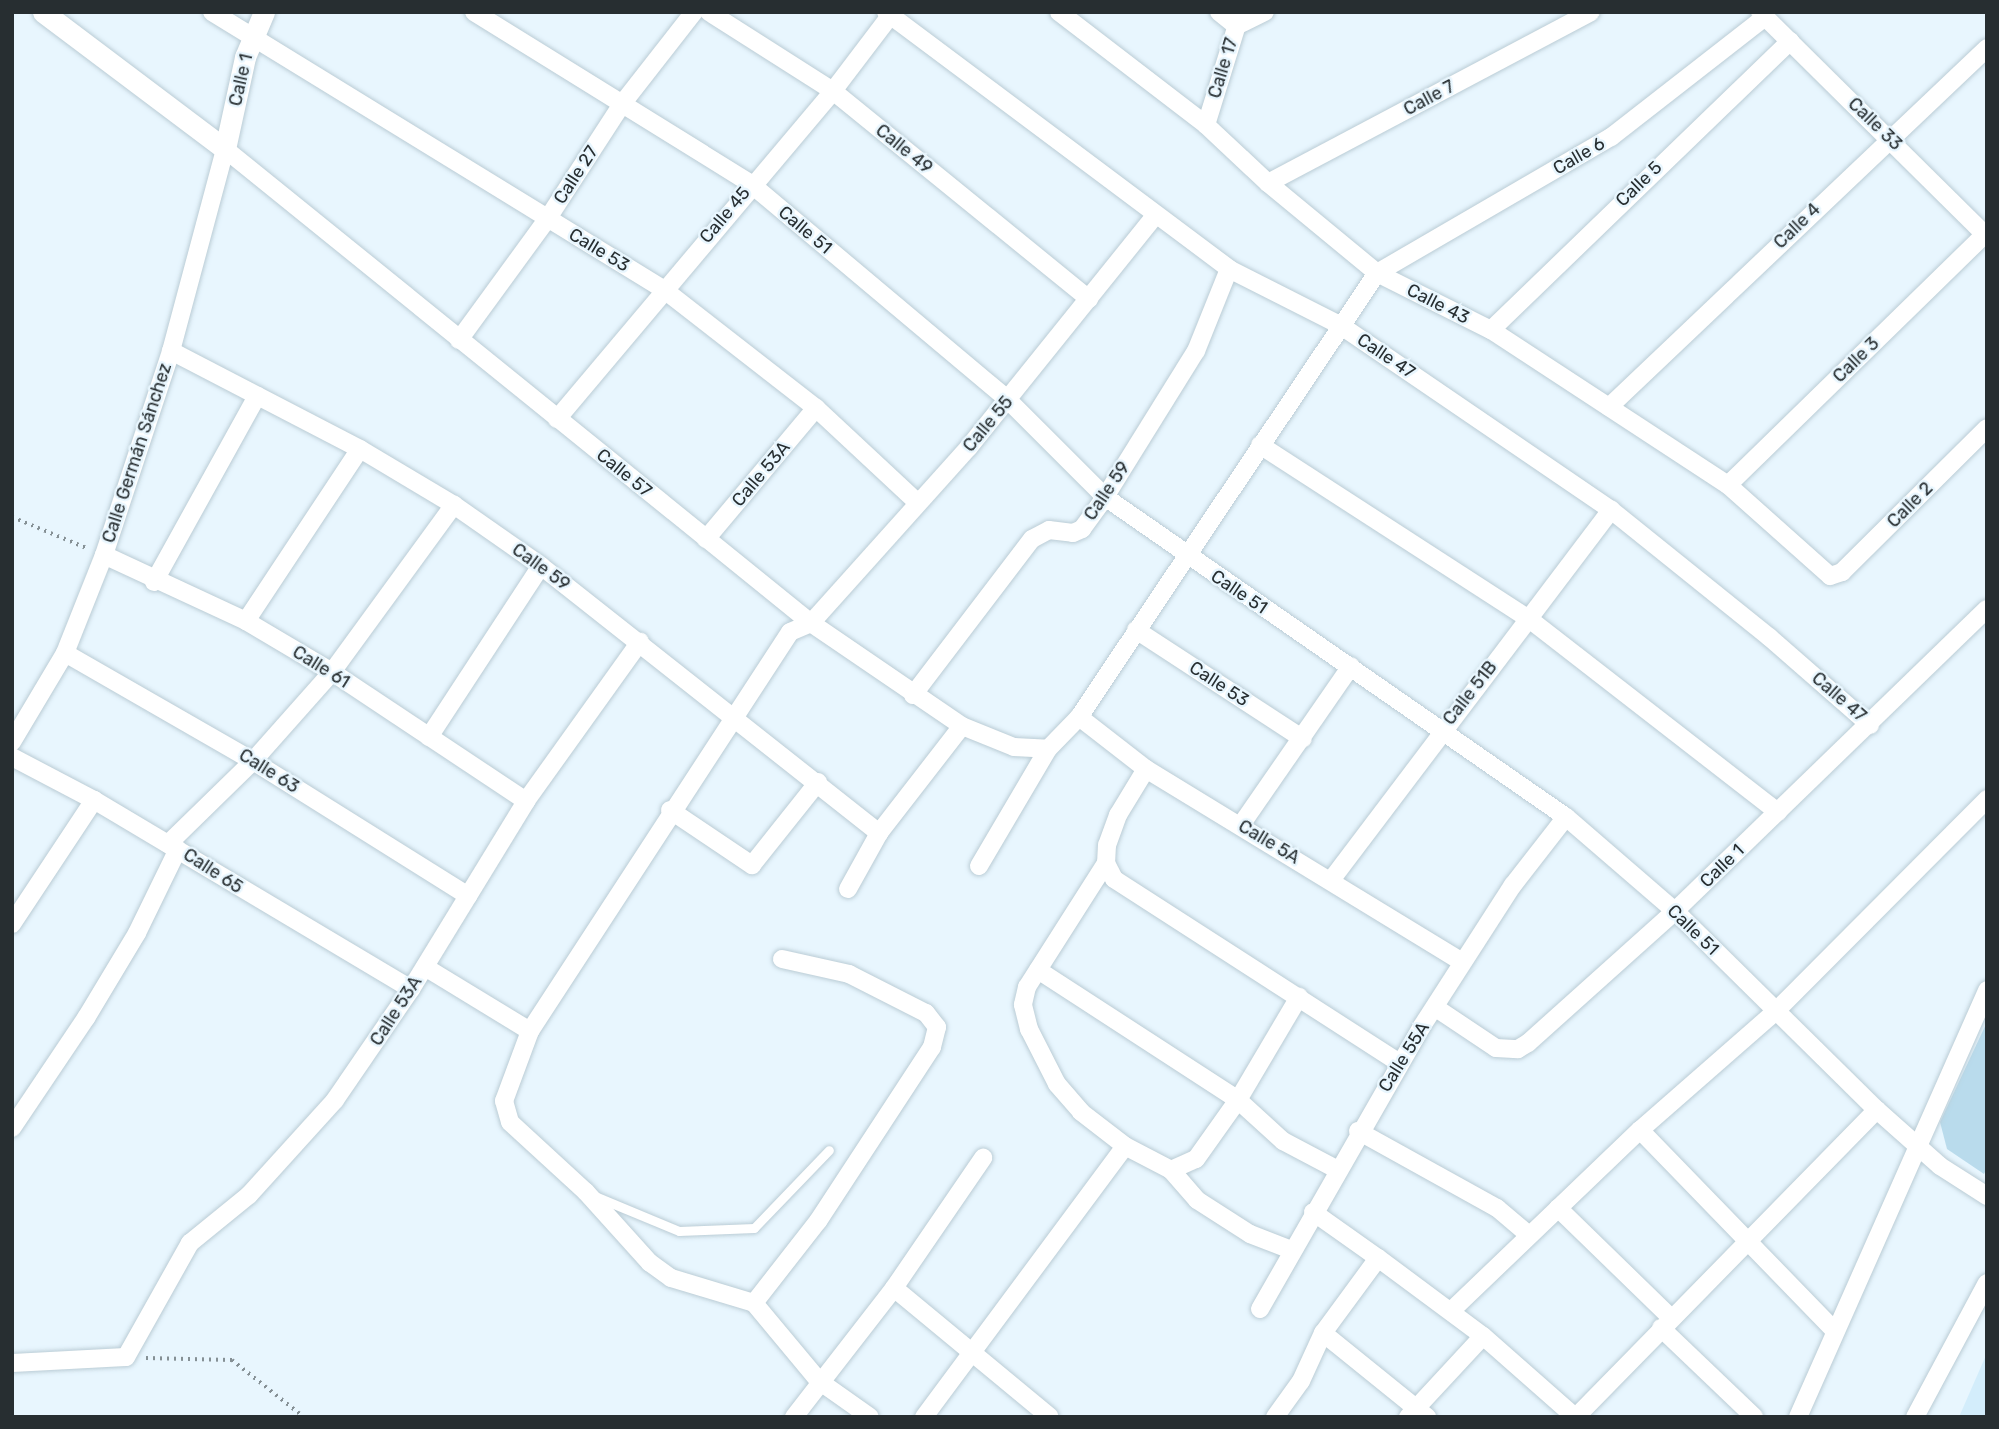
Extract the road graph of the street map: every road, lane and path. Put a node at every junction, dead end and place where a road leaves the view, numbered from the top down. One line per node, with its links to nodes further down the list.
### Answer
1 (43, 12): 21 (street)
2 (212, 12): 14 (street, Calle 53)
3 (264, 12): 14 (street, Calle 1)
4 (474, 12): 18 (street, Calle 51)
5 (694, 12): 18 (street, Calle 27)
6 (709, 12): 17 (street, Calle 49)
7 (1059, 12): 19 (street, Calle 43)
8 (1219, 12): 13 (street)
9 (1265, 12): 13 (street)
10 (1591, 12): 22 (street, Calle 7)
11 (890, 14): 17 (street, Calle 45); 24 (street, Calle 47)
12 (1763, 15): 15 (street, Calle 33); 28 (street, Calle 6)
13 (1239, 19): 19 (street, Calle 17)
14 (251, 39): 21 (street, Calle 1); 25 (street, Calle 53)
15 (1790, 41): 20 (street, Calle 33); 32 (street, Calle 5)
16 (1985, 55): 20 (street, Calle 4)
17 (833, 92): 23 (street, Calle 45); 30 (street, Calle 49)
18 (622, 104): 23 (street, Calle 51); 25 (street, Calle 27)
19 (1206, 125): 22 (street, Calle 43)
20 (1889, 137): 26 (street, Calle 33); 37 (street, Calle 4)
21 (225, 149): 33 (street, Calle 57); 34 (street, Calle Germán Sánchez)
22 (1268, 183): 28 (street, Calle 43)
23 (751, 184): 29 (street, Calle 45); 36 (street, Calle 51)
24 (1154, 217): 27 (street, Calle 47); 30 (street, Calle 55)
25 (548, 218): 29 (street, Calle 53); 33 (street, Calle 27)
26 (1985, 236): 43 (street, Calle 3)
27 (1229, 269): 31 (street, Calle 47); 44 (street, Calle 59)
28 (1377, 273): 31 (street); 32 (street, Calle 43)
29 (663, 289): 38 (street, Calle 53); 39 (street, Calle 45)
30 (1089, 299): 36 (street, Calle 55)
31 (1340, 325): 41 (street); 47 (street, Calle 47)
32 (1491, 330): 37 (street, Calle 43)
33 (459, 340): 39 (street, Calle 57)
34 (171, 351): 35 (street, Calle 59); 50 (street, Calle Germán Sánchez)
35 (257, 396): 42 (street, Calle 59); 54 (street)
36 (1008, 400): 44 (street, Calle 51); 45 (street, Calle 55)
37 (1609, 407): 43 (street, Calle 43)
38 (816, 408): 45 (street, Calle 53); 49 (street, Calle 53A)
39 (558, 419): 49 (street, Calle 57)
40 (1987, 428): 53 (street, Calle 2)
41 (1260, 444): 51 (street); 56 (street)
42 (359, 449): 46 (street, Calle 59); 57 (street)
43 (1728, 485): 53 (street, Calle 43)
44 (1105, 497): 51 (street, Calle 51); 64 (street, Calle 59)
45 (918, 503): 58 (street, Calle 55)
46 (454, 505): 52 (street, Calle 59); 63 (street)
47 (1611, 510): 56 (street, Calle 51B); 67 (street, Calle 47)
48 (12, 517): 50 (path)
49 (706, 540): 58 (street, Calle 57)
50 (104, 555): 54 (street, Calle 61); 61 (street, Calle Germán Sánchez)
51 (1185, 556): 59 (street); 62 (street, Calle 51)
52 (541, 566): 60 (street, Calle 59); 70 (street)
53 (1830, 576)
54 (154, 582): 57 (street, Calle 61)
55 (1987, 609): 67 (street, Calle 1)
56 (1529, 619): 69 (street, Calle 51B); 82 (street)
57 (246, 621): 63 (street, Calle 61)
58 (811, 623): 64 (street, Calle 57); 65 (street, Calle 55)
59 (1136, 630): 66 (street); 71 (street, Calle 53)
60 (640, 642): 65 (street, Calle 59); 80 (street, Calle 53A)
61 (65, 653): 72 (street, Calle Germán Sánchez); 75 (street, Calle 63)
62 (1351, 666): 69 (street, Calle 51); 71 (street)
63 (332, 672): 70 (street, Calle 61); 75 (street)
64 (913, 695): 68 (street, Calle 57)
65 (732, 717): 77 (street, Calle 59); 81 (street, Calle 55)
66 (1079, 717): 73 (street); 76 (street, Calle 5A)
67 (1870, 724): 82 (street, Calle 1)
68 (962, 726): 73 (street, Calle 57); 85 (street)
69 (1442, 729): 83 (street, Calle 51); 89 (street, Calle 51B)
70 (429, 737): 80 (street, Calle 61)
71 (1303, 738): 84 (street)
72 (12, 741)
73 (1048, 749): 88 (street)
74 (12, 757): 79 (street, Calle 65)
75 (253, 761): 86 (street); 91 (street, Calle 63)
76 (1146, 769): 84 (street, Calle 5A); 87 (street)
77 (818, 782): 81 (street); 85 (street, Calle 59)
78 (1987, 799): 102 (street)
79 (94, 800): 86 (street, Calle 65); 93 (street)
80 (526, 801): 91 (street, Calle 53A)
81 (670, 810): 103 (street, Calle 55)
82 (1778, 812): 92 (street, Calle 1)
83 (1566, 817): 92 (street, Calle 51); 95 (street, Calle 55A)
84 (1241, 825): 89 (street, Calle 5A)
85 (879, 833): 90 (street)
86 (173, 846): 98 (street, Calle 65); 107 (street)
87 (1106, 863): 97 (street); 100 (street)
88 (979, 866)
89 (1332, 879): 95 (street, Calle 5A)
90 (848, 889)
91 (468, 896): 96 (street, Calle 53A)
92 (1675, 911): 101 (street, Calle 1); 102 (street, Calle 51)
93 (12, 924)
94 (782, 959): 126 (street)
95 (1462, 962): 101 (street, Calle 55A)
96 (425, 967): 98 (street, Calle 53A); 103 (street)
97 (1038, 970): 105 (street); 110 (street)
98 (411, 989): 134 (street, Calle 53A)
99 (1987, 990): 111 (street)
100 (1299, 997): 104 (street); 105 (street)
101 (1436, 1008): 104 (street, Calle 55A)
102 (1775, 1012): 106 (street, Calle 51); 108 (street)
103 (530, 1031): 116 (street, Calle 55)
104 (1399, 1063): 109 (street, Calle 55A)
105 (1238, 1101): 114 (street); 115 (street)
106 (1877, 1110): 111 (street, Calle 51); 121 (street)
107 (12, 1128)
108 (1640, 1130): 118 (street); 121 (street)
109 (1358, 1131): 114 (street, Calle 55A); 120 (street)
110 (1125, 1146): 115 (street); 133 (street)
111 (1919, 1147): 117 (street, Calle 51); 130 (street)
112 (829, 1150): 116 (lane)
113 (984, 1158): 125 (street)
114 (1336, 1169): 119 (street, Calle 55A)
115 (1171, 1170): 122 (street)
116 (586, 1192): 126 (street, Calle 55)
117 (1987, 1196)
118 (1558, 1208): 120 (street); 129 (street)
119 (1312, 1212): 122 (street, Calle 55A); 123 (street)
120 (1529, 1235): 128 (street)
121 (1747, 1242): 129 (street); 130 (street)
122 (1291, 1251): 127 (street, Calle 55A)
123 (1378, 1258): 128 (street); 131 (street)
124 (1987, 1283): 147 (street)
125 (894, 1287): 133 (street); 136 (street)
126 (754, 1303): 136 (street)
127 (1260, 1308)
128 (1451, 1311): 132 (street)
129 (1666, 1323): 144 (street); 145 (street)
130 (1835, 1331): 146 (street)
131 (1323, 1333): 137 (street); 143 (street)
132 (1483, 1336): 137 (street); 144 (street)
133 (972, 1354): 141 (street); 142 (street)
134 (126, 1357): 135 (street); 138 (path)
135 (12, 1363)
136 (819, 1381): 139 (street); 140 (street)
137 (1417, 1414)
138 (304, 1417)
139 (794, 1417)
140 (870, 1417)
141 (924, 1417)
142 (1050, 1417)
143 (1275, 1417)
144 (1575, 1417)
145 (1754, 1417)
146 (1798, 1417)
147 (1915, 1417)

